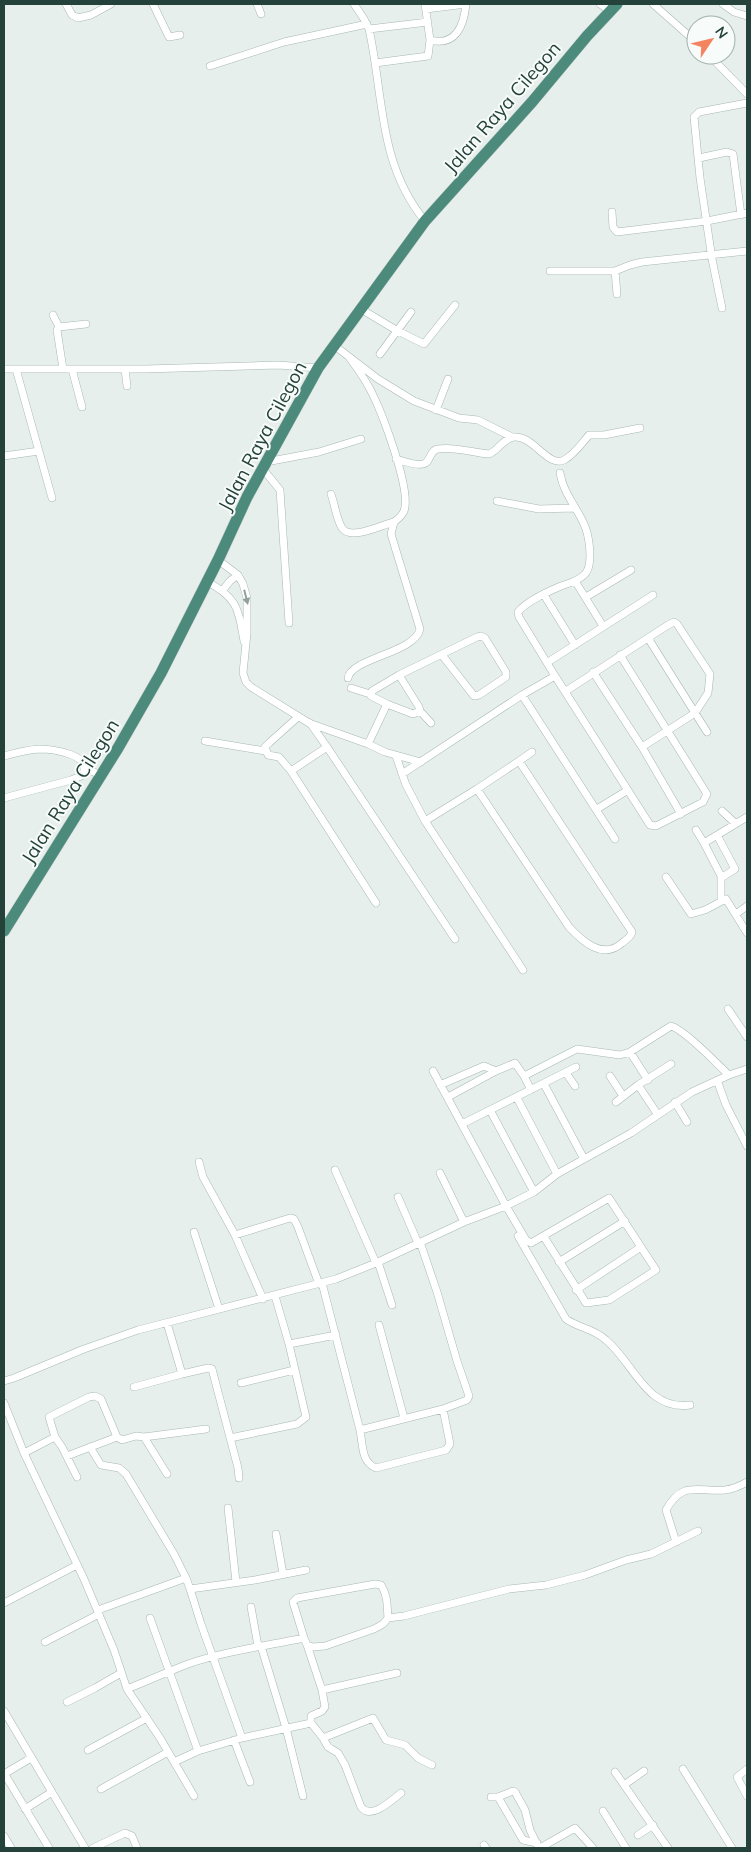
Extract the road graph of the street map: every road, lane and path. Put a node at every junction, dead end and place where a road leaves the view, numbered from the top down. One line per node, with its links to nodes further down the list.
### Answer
1 (66, 4): 2 (street)
2 (110, 4)
3 (153, 4): 17 (street)
4 (257, 4): 12 (street)
5 (354, 4): 15 (street)
6 (466, 4): 10 (street); 18 (street)
7 (600, 4): 11 (street)
8 (653, 4): 16 (street)
9 (723, 4): 13 (street)
10 (425, 6): 14 (street)
11 (614, 8): 27 (highway, Jalan Raya Cilegon)
12 (261, 14)
13 (747, 16)
14 (428, 22): 15 (street); 18 (street)
15 (368, 27): 19 (street); 21 (street)
16 (686, 33)
17 (180, 35)
18 (430, 40): 19 (street)
19 (374, 63): 27 (street)
20 (719, 65): 22 (street)
21 (210, 66)
22 (747, 94)
23 (747, 103): 24 (street)
24 (699, 158): 26 (street); 28 (street)
25 (612, 212): 28 (street)
26 (744, 214): 28 (street)
27 (425, 221): 36 (highway, Jalan Raya Cilegon)
28 (708, 221): 30 (street)
29 (747, 251): 30 (street)
30 (712, 254): 32 (street); 35 (street)
31 (550, 271): 32 (street)
32 (615, 271): 33 (street)
33 (617, 294)
34 (455, 305): 41 (street)
35 (722, 308)
36 (361, 309): 41 (street); 42 (highway, Jalan Raya Cilegon)
37 (411, 312): 41 (street)
38 (53, 315): 40 (street)
39 (86, 324): 40 (street)
40 (59, 327): 48 (street)
41 (396, 330): 43 (street)
42 (334, 346): 44 (street); 45 (highway, Jalan Raya Cilegon)
43 (380, 354)
44 (349, 357): 54 (street); 60 (street)
45 (318, 368): 50 (street); 61 (highway, Jalan Raya Cilegon)
46 (4, 369): 47 (street)
47 (16, 369): 48 (street); 58 (street)
48 (63, 369): 49 (street)
49 (72, 369): 50 (street); 53 (street)
50 (125, 369): 52 (street)
51 (448, 379): 54 (street)
52 (127, 386)
53 (82, 407)
54 (436, 410): 56 (street)
55 (640, 428): 56 (street)
56 (512, 437): 60 (street)
57 (361, 439): 61 (street)
58 (39, 451): 59 (street); 64 (street)
59 (4, 456)
60 (396, 459): 67 (street)
61 (264, 465): 68 (highway, Jalan Raya Cilegon); 77 (street)
62 (560, 473): 66 (street)
63 (331, 494): 67 (street)
64 (52, 498)
65 (497, 501): 66 (street)
66 (574, 508): 71 (street)
67 (394, 522): 88 (street)
68 (218, 560): 70 (street); 72 (highway, Jalan Raya Cilegon)
69 (631, 570): 76 (street)
70 (238, 575): 73 (street); 81 (street, one-way to 81)
71 (576, 581): 74 (street); 76 (street)
72 (206, 582): 73 (street); 114 (highway, Jalan Raya Cilegon)
73 (222, 590): 81 (street)
74 (544, 595): 80 (street); 84 (street)
75 (653, 595): 78 (street)
76 (586, 597): 78 (street)
77 (289, 623)
78 (604, 626): 80 (street)
79 (648, 638): 83 (street); 95 (street); 95 (street)
80 (575, 645): 84 (street)
81 (245, 649): 96 (street)
82 (442, 655): 82 (street); 86 (street)
83 (620, 655): 85 (street); 99 (street)
84 (548, 662): 87 (street)
85 (593, 672): 90 (street); 103 (street)
86 (399, 675): 91 (street); 94 (street)
87 (555, 676): 90 (street); 92 (street)
88 (348, 678)
89 (351, 688): 91 (street)
90 (566, 690): 116 (street)
91 (370, 694): 93 (street)
92 (522, 695): 110 (street); 118 (street)
93 (387, 704): 94 (street); 102 (street)
94 (420, 711): 98 (street)
95 (695, 713): 99 (street); 100 (street)
96 (298, 717): 97 (street); 105 (street)
97 (309, 722): 102 (street); 104 (street)
98 (431, 723)
99 (667, 729): 103 (street); 120 (street)
100 (707, 732)
101 (205, 741): 105 (street)
102 (368, 744): 108 (street)
103 (642, 747): 120 (street)
104 (327, 748): 112 (street); 136 (street)
105 (266, 751): 112 (street)
106 (532, 752): 109 (street)
107 (4, 756): 111 (street)
108 (396, 756): 110 (street); 113 (street)
109 (519, 761): 115 (street); 115 (street)
110 (421, 762): 113 (street)
111 (84, 768): 114 (street); 117 (street)
112 (291, 771): 131 (street)
113 (402, 774): 122 (street)
114 (101, 775): 134 (highway, Jalan Raya Cilegon)
115 (477, 790): 122 (street)
116 (628, 790): 118 (street); 120 (street)
117 (4, 798)
118 (597, 808): 126 (street)
119 (722, 811): 123 (street)
120 (681, 814)
121 (747, 817): 123 (street)
122 (425, 820): 137 (street)
123 (735, 823): 125 (street)
124 (696, 830): 127 (street)
125 (717, 835): 127 (street); 129 (street)
126 (615, 839)
127 (704, 843): 129 (street)
128 (666, 877): 130 (street)
129 (721, 878): 130 (street)
130 (721, 900): 133 (street)
131 (376, 903)
132 (747, 906): 133 (street)
133 (736, 914): 135 (street)
134 (4, 931)
135 (747, 932)
136 (455, 939)
137 (523, 970)
138 (728, 1009): 139 (street)
139 (747, 1037)
140 (630, 1052): 147 (street); 148 (street); 150 (street)
141 (671, 1064): 150 (street)
142 (576, 1067): 146 (street)
143 (747, 1069): 147 (street)
144 (433, 1070): 153 (street)
145 (496, 1071): 148 (street); 153 (street); 158 (street)
146 (566, 1073): 152 (street); 155 (street)
147 (729, 1075): 151 (street)
148 (524, 1076): 156 (street)
149 (610, 1076): 157 (street)
150 (648, 1080): 154 (street)
151 (717, 1080): 161 (street); 166 (street)
152 (544, 1084): 156 (street); 167 (street)
153 (440, 1085): 158 (street)
154 (638, 1085): 157 (street); 163 (street)
155 (575, 1086)
156 (530, 1090): 159 (street)
157 (623, 1096): 160 (street)
158 (448, 1097): 165 (street)
159 (517, 1098): 162 (street); 171 (street)
160 (616, 1102)
161 (675, 1102): 163 (street); 164 (street)
162 (490, 1110): 165 (street); 172 (street)
163 (658, 1115): 167 (street)
164 (687, 1122)
165 (462, 1124): 174 (street)
166 (747, 1146)
167 (584, 1159): 171 (street)
168 (199, 1162): 178 (street)
169 (335, 1170): 182 (street)
170 (440, 1173): 176 (street)
171 (557, 1174): 172 (street)
172 (534, 1192): 174 (street)
173 (398, 1197): 180 (street)
174 (504, 1207): 176 (street); 179 (street); 200 (street)
175 (625, 1221): 179 (street); 181 (street); 183 (street)
176 (464, 1222): 180 (street)
177 (194, 1232): 189 (street)
178 (235, 1235): 184 (street); 187 (street)
179 (544, 1237): 183 (street)
180 (419, 1242): 182 (street); 201 (street)
181 (641, 1247): 185 (street); 185 (street)
182 (377, 1262): 184 (street); 188 (street)
183 (559, 1262): 185 (street)
184 (321, 1283): 186 (street); 192 (street)
185 (576, 1290)
186 (275, 1296): 187 (street); 193 (street)
187 (263, 1298): 189 (street)
188 (392, 1305)
189 (219, 1309): 190 (street)
190 (167, 1323): 195 (street); 196 (street)
191 (379, 1325): 202 (street)
192 (336, 1335): 193 (street); 204 (street)
193 (289, 1344): 194 (street)
194 (294, 1370): 197 (street); 208 (street)
195 (182, 1374): 198 (street); 208 (street)
196 (4, 1381)
197 (240, 1383)
198 (134, 1388)
199 (4, 1403): 210 (street)
200 (690, 1405)
201 (443, 1409): 202 (street); 204 (street)
202 (404, 1418): 204 (street)
203 (206, 1428): 207 (street)
204 (360, 1430)
205 (55, 1437): 206 (street); 210 (street); 211 (street)
206 (116, 1437): 207 (street); 209 (street)
207 (144, 1437): 212 (street)
208 (230, 1438): 214 (street)
209 (90, 1447): 211 (street); 223 (street)
210 (24, 1453): 220 (street)
211 (67, 1456): 213 (street)
212 (168, 1474)
213 (77, 1477)
214 (239, 1478)
215 (747, 1482): 219 (street)
216 (228, 1508): 224 (street)
217 (698, 1531): 219 (street)
218 (276, 1534): 222 (street)
219 (676, 1542): 230 (street)
220 (77, 1565): 226 (street); 228 (street)
221 (306, 1570): 222 (street)
222 (284, 1574): 224 (street)
223 (186, 1578): 225 (street); 228 (street)
224 (236, 1582): 225 (street)
225 (190, 1589): 234 (street)
226 (4, 1603)
227 (251, 1607): 233 (street)
228 (98, 1612): 231 (street); 236 (street)
229 (150, 1618): 235 (street)
230 (388, 1618): 232 (street); 232 (street)
231 (45, 1642)
232 (306, 1642): 233 (street); 239 (street)
233 (259, 1646): 234 (street); 244 (street)
234 (214, 1657): 235 (street); 245 (street)
235 (170, 1672): 238 (street); 249 (street)
236 (122, 1673): 238 (street); 240 (street)
237 (397, 1674): 239 (street)
238 (127, 1689): 242 (street)
239 (322, 1690): 243 (street)
240 (67, 1702)
241 (4, 1711): 251 (street)
242 (146, 1718): 248 (street); 250 (street)
243 (311, 1723): 244 (street); 246 (street)
244 (286, 1728): 245 (street); 265 (street)
245 (242, 1738): 247 (street)
246 (323, 1738): 253 (street); 263 (street)
247 (234, 1740): 249 (street); 259 (street)
248 (88, 1750)
249 (198, 1751): 252 (street)
250 (168, 1752): 252 (street); 261 (street)
251 (31, 1758): 258 (street); 262 (street)
252 (174, 1762): 264 (street)
253 (432, 1766)
254 (747, 1768): 266 (street)
255 (683, 1769): 281 (street)
256 (644, 1771): 260 (street)
257 (615, 1772): 260 (street)
258 (4, 1774): 267 (street)
259 (250, 1782)
260 (624, 1785): 269 (street)
261 (101, 1789)
262 (52, 1792): 267 (street); 275 (street)
263 (401, 1793)
264 (194, 1796)
265 (303, 1796)
266 (747, 1796)
267 (25, 1809): 274 (street)
268 (602, 1811): 279 (street)
269 (653, 1825): 270 (street); 280 (street)
270 (638, 1835)
271 (4, 1836): 273 (street)
272 (539, 1846): 272 (street); 278 (street)
273 (11, 1848)
274 (49, 1848)
275 (85, 1848)
276 (93, 1848): 277 (street)
277 (137, 1848)
278 (593, 1848)
279 (626, 1848)
280 (668, 1848)
281 (732, 1848)

